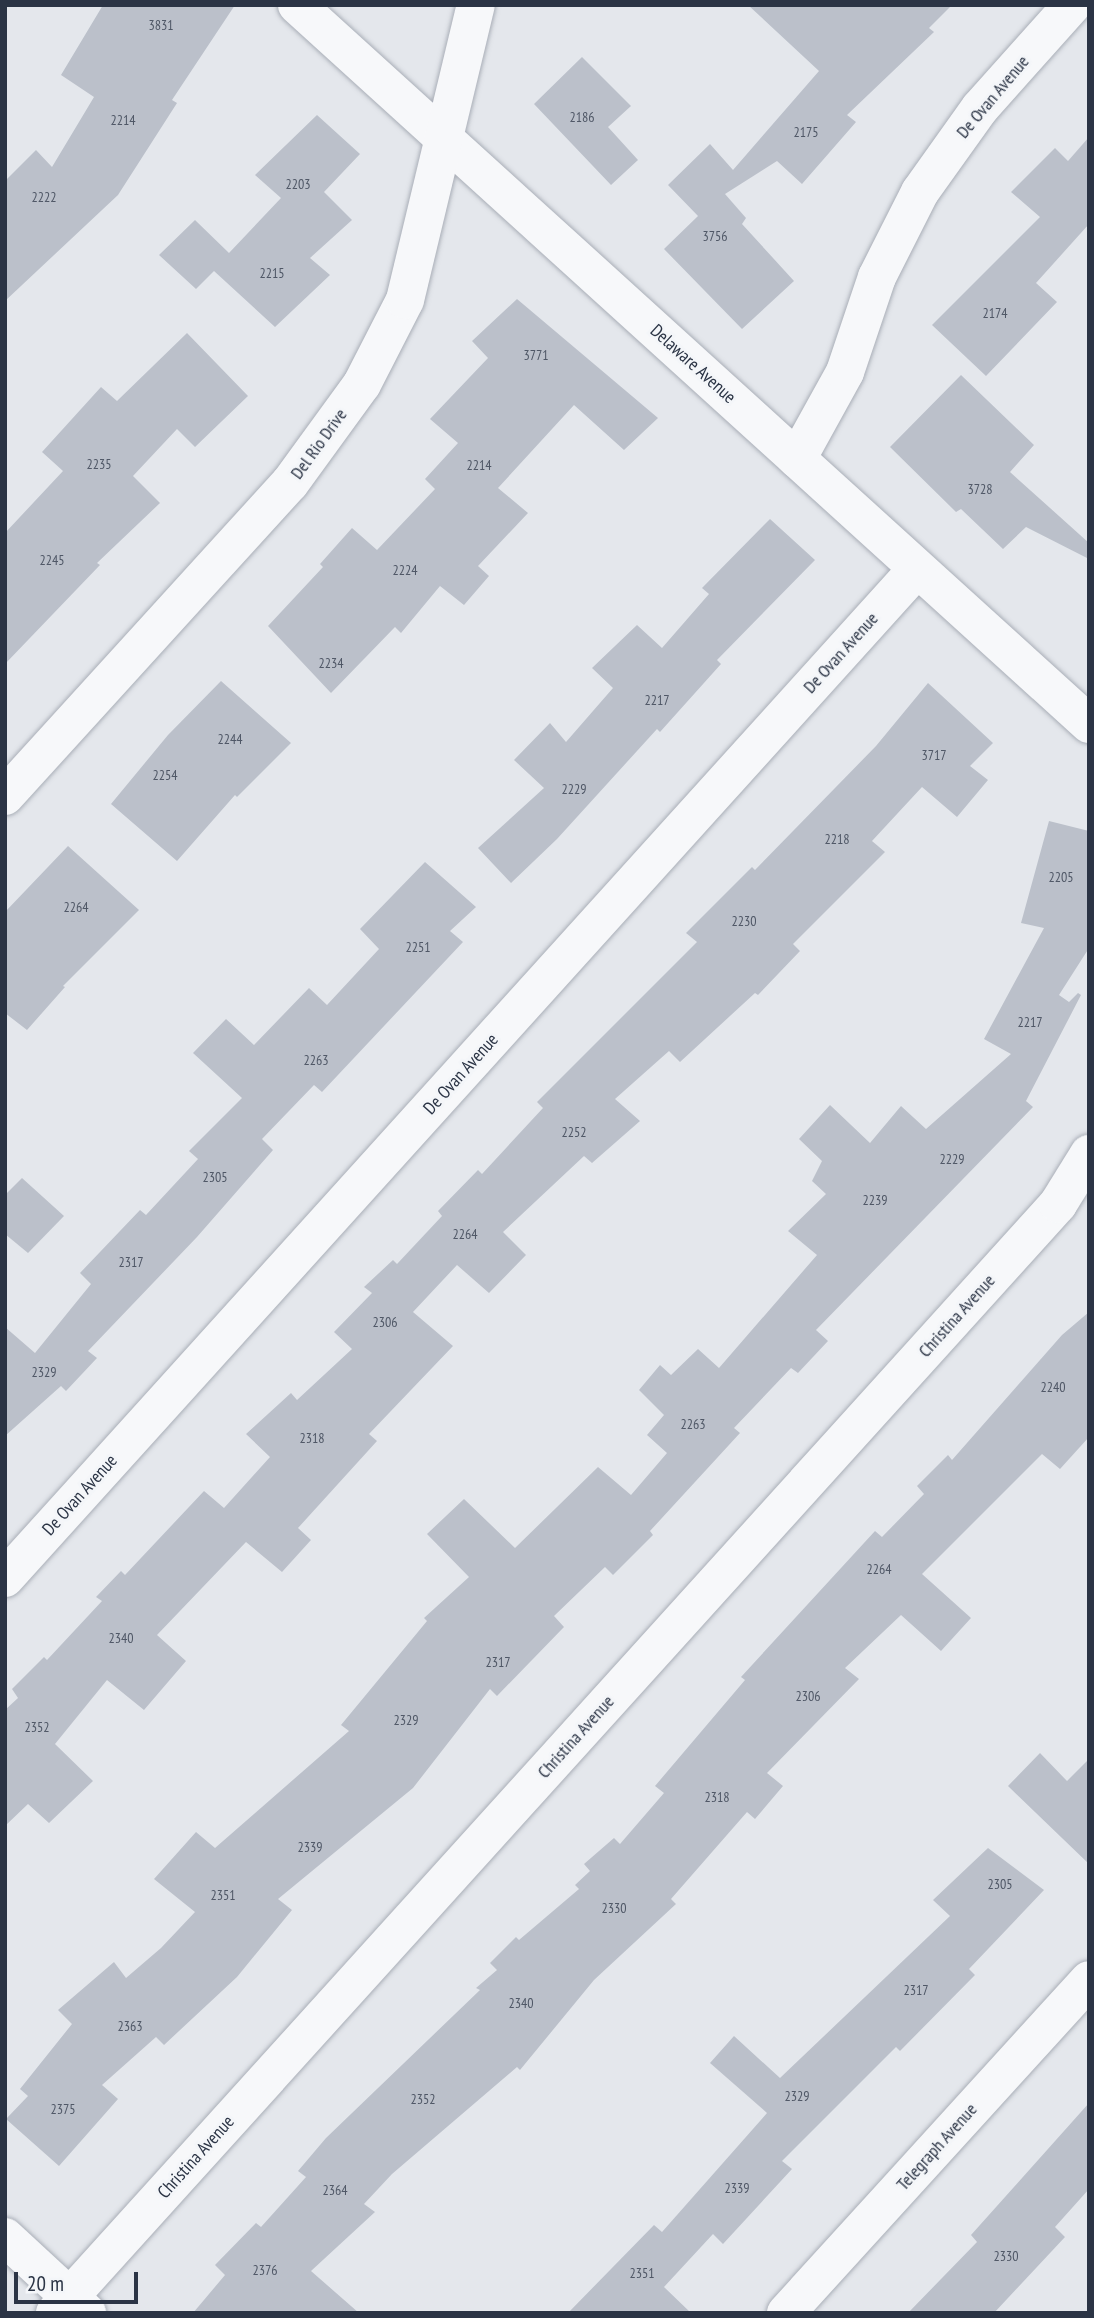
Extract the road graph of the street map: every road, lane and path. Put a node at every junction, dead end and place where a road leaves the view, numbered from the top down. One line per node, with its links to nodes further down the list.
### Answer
1 (297, 5): 4 (street, Delaware Avenue)
2 (476, 5): 4 (street, Del Rio Drive)
3 (1072, 5): 5 (street, De Ovan Avenue)
4 (445, 137): 5 (street, Delaware Avenue); 8 (street, Del Rio Drive)
5 (797, 459): 6 (street, Delaware Avenue)
6 (916, 570): 7 (street, Delaware Avenue); 10 (street, De Ovan Avenue)
7 (1089, 724)
8 (5, 796)
9 (1089, 1154): 13 (street, Christina Avenue)
10 (5, 1578)
11 (1089, 1980): 14 (street, Telegraph Avenue)
12 (5, 2237): 13 (street)
13 (71, 2307)
14 (786, 2313)

